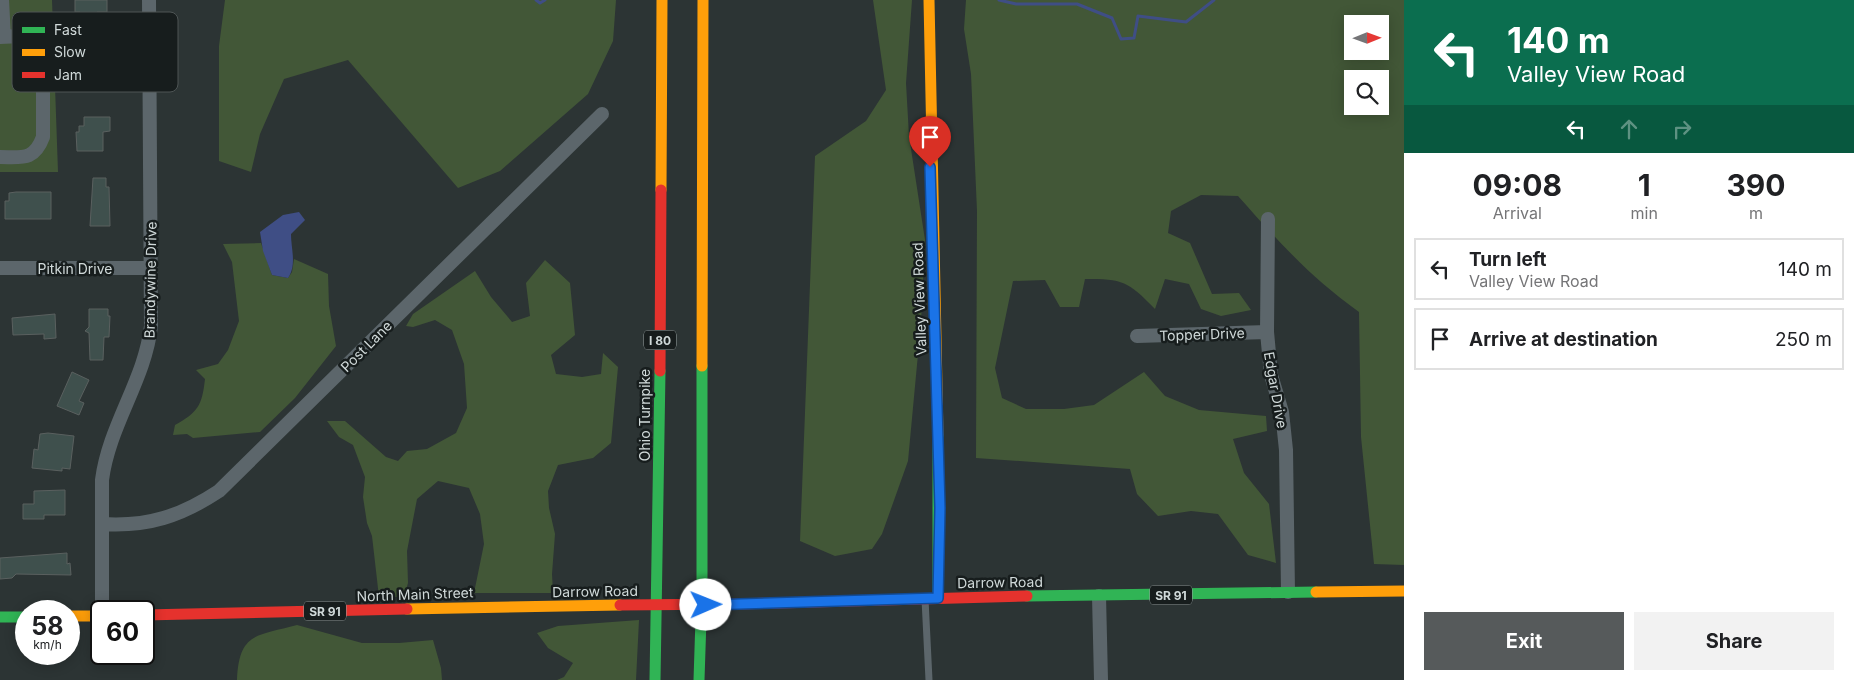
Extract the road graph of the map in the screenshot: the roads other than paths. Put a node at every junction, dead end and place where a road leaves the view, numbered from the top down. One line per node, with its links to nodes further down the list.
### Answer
1 (2, 0): 5 (street)
2 (662, 0): 26 (main road, Ohio Turnpike / I 80)
3 (703, 0): 27 (main road)
4 (929, 0): 20 (main road, Valley View Road)
5 (2, 37)
6 (42, 92): 9 (street)
7 (150, 92): 12 (street, Brandywine Drive)
8 (602, 114): 15 (street, Post Lane)
9 (0, 157)
10 (1268, 219): 13 (street, Edgar Drive)
11 (0, 268): 12 (street, Pitkin Drive)
12 (151, 268): 15 (street, Brandywine Drive)
13 (1267, 332): 14 (street, Topper Drive); 17 (street, Edgar Drive)
14 (1137, 336)
15 (102, 524): 21 (street, Brandywine Drive)
16 (1404, 591): 17 (main road, Darrow Road / SR 91)
17 (1288, 592): 18 (main road, Darrow Road / SR 91)
18 (1099, 596): 20 (main road, Darrow Road / SR 91); 29 (street)
19 (925, 598): 20 (main road, Darrow Road / SR 91); 22 (main road, Darrow Road / SR 91, bridge); 28 (lane)
20 (938, 598)
21 (102, 600)
22 (507, 607): 23 (main road, North Main Street / SR 91)
23 (155, 615)
24 (15, 617): 25 (main road)
25 (0, 618)
26 (655, 680)
27 (699, 680)
28 (928, 680)
29 (1101, 680)

